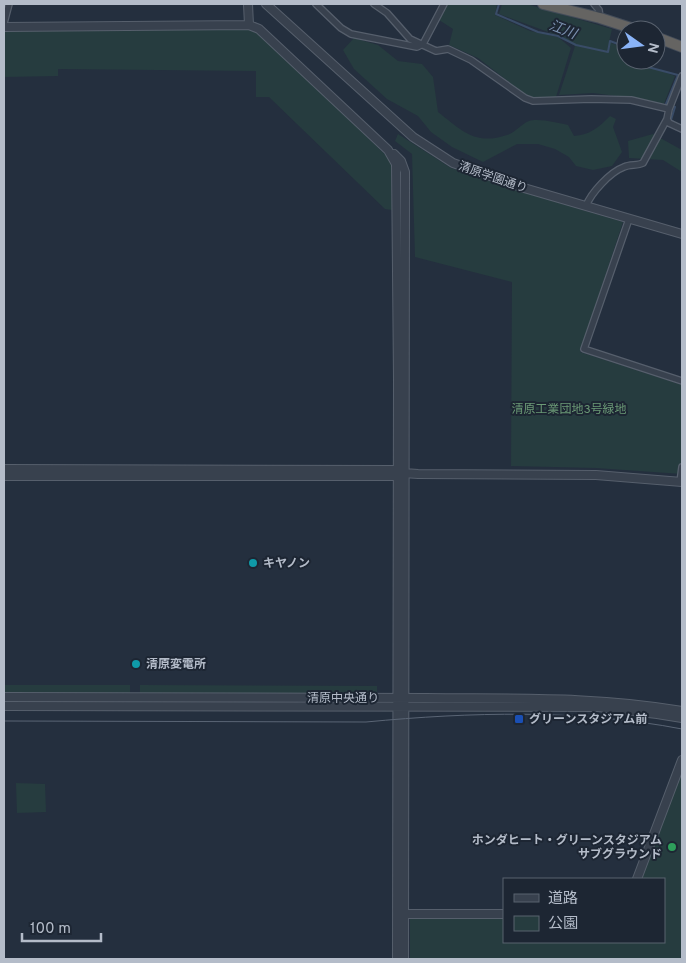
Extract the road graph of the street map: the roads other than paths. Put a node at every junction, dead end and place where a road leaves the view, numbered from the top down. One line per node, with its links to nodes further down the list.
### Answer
1 (9, 4): 11 (street)
2 (248, 4): 12 (street)
3 (266, 4): 20 (street, 清原学園通り)
4 (316, 4): 14 (street)
5 (374, 4): 14 (street)
6 (444, 4): 14 (street)
7 (543, 4): 9 (highway)
8 (594, 4): 9 (street)
9 (600, 18): 10 (highway)
10 (616, 23)
11 (4, 25): 12 (street)
12 (249, 25): 26 (street)
13 (666, 41): 15 (highway)
14 (422, 44): 17 (street)
15 (682, 47)
16 (682, 76): 17 (street)
17 (669, 110): 18 (street)
18 (667, 119): 19 (street); 20 (street)
19 (682, 129)
20 (586, 206): 21 (street, 清原学園通り)
21 (629, 219): 22 (street, 清原学園通り); 23 (street)
22 (682, 234)
23 (682, 381)
24 (682, 467): 28 (street)
25 (4, 469): 26 (street)
26 (400, 473): 27 (street); 28 (street); 30 (street)
27 (4, 476)
28 (681, 482)
29 (4, 697): 30 (street, 清原中央通り)
30 (401, 698): 32 (street); 33 (street, 清原中央通り)
31 (4, 706): 32 (street, 清原中央通り)
32 (401, 707): 34 (street, 清原中央通り); 37 (street)
33 (682, 711)
34 (682, 718)
35 (682, 760): 36 (street)
36 (637, 878)
37 (401, 914): 38 (street); 39 (street); 40 (street)
38 (503, 914)
39 (397, 959)
40 (404, 959)

